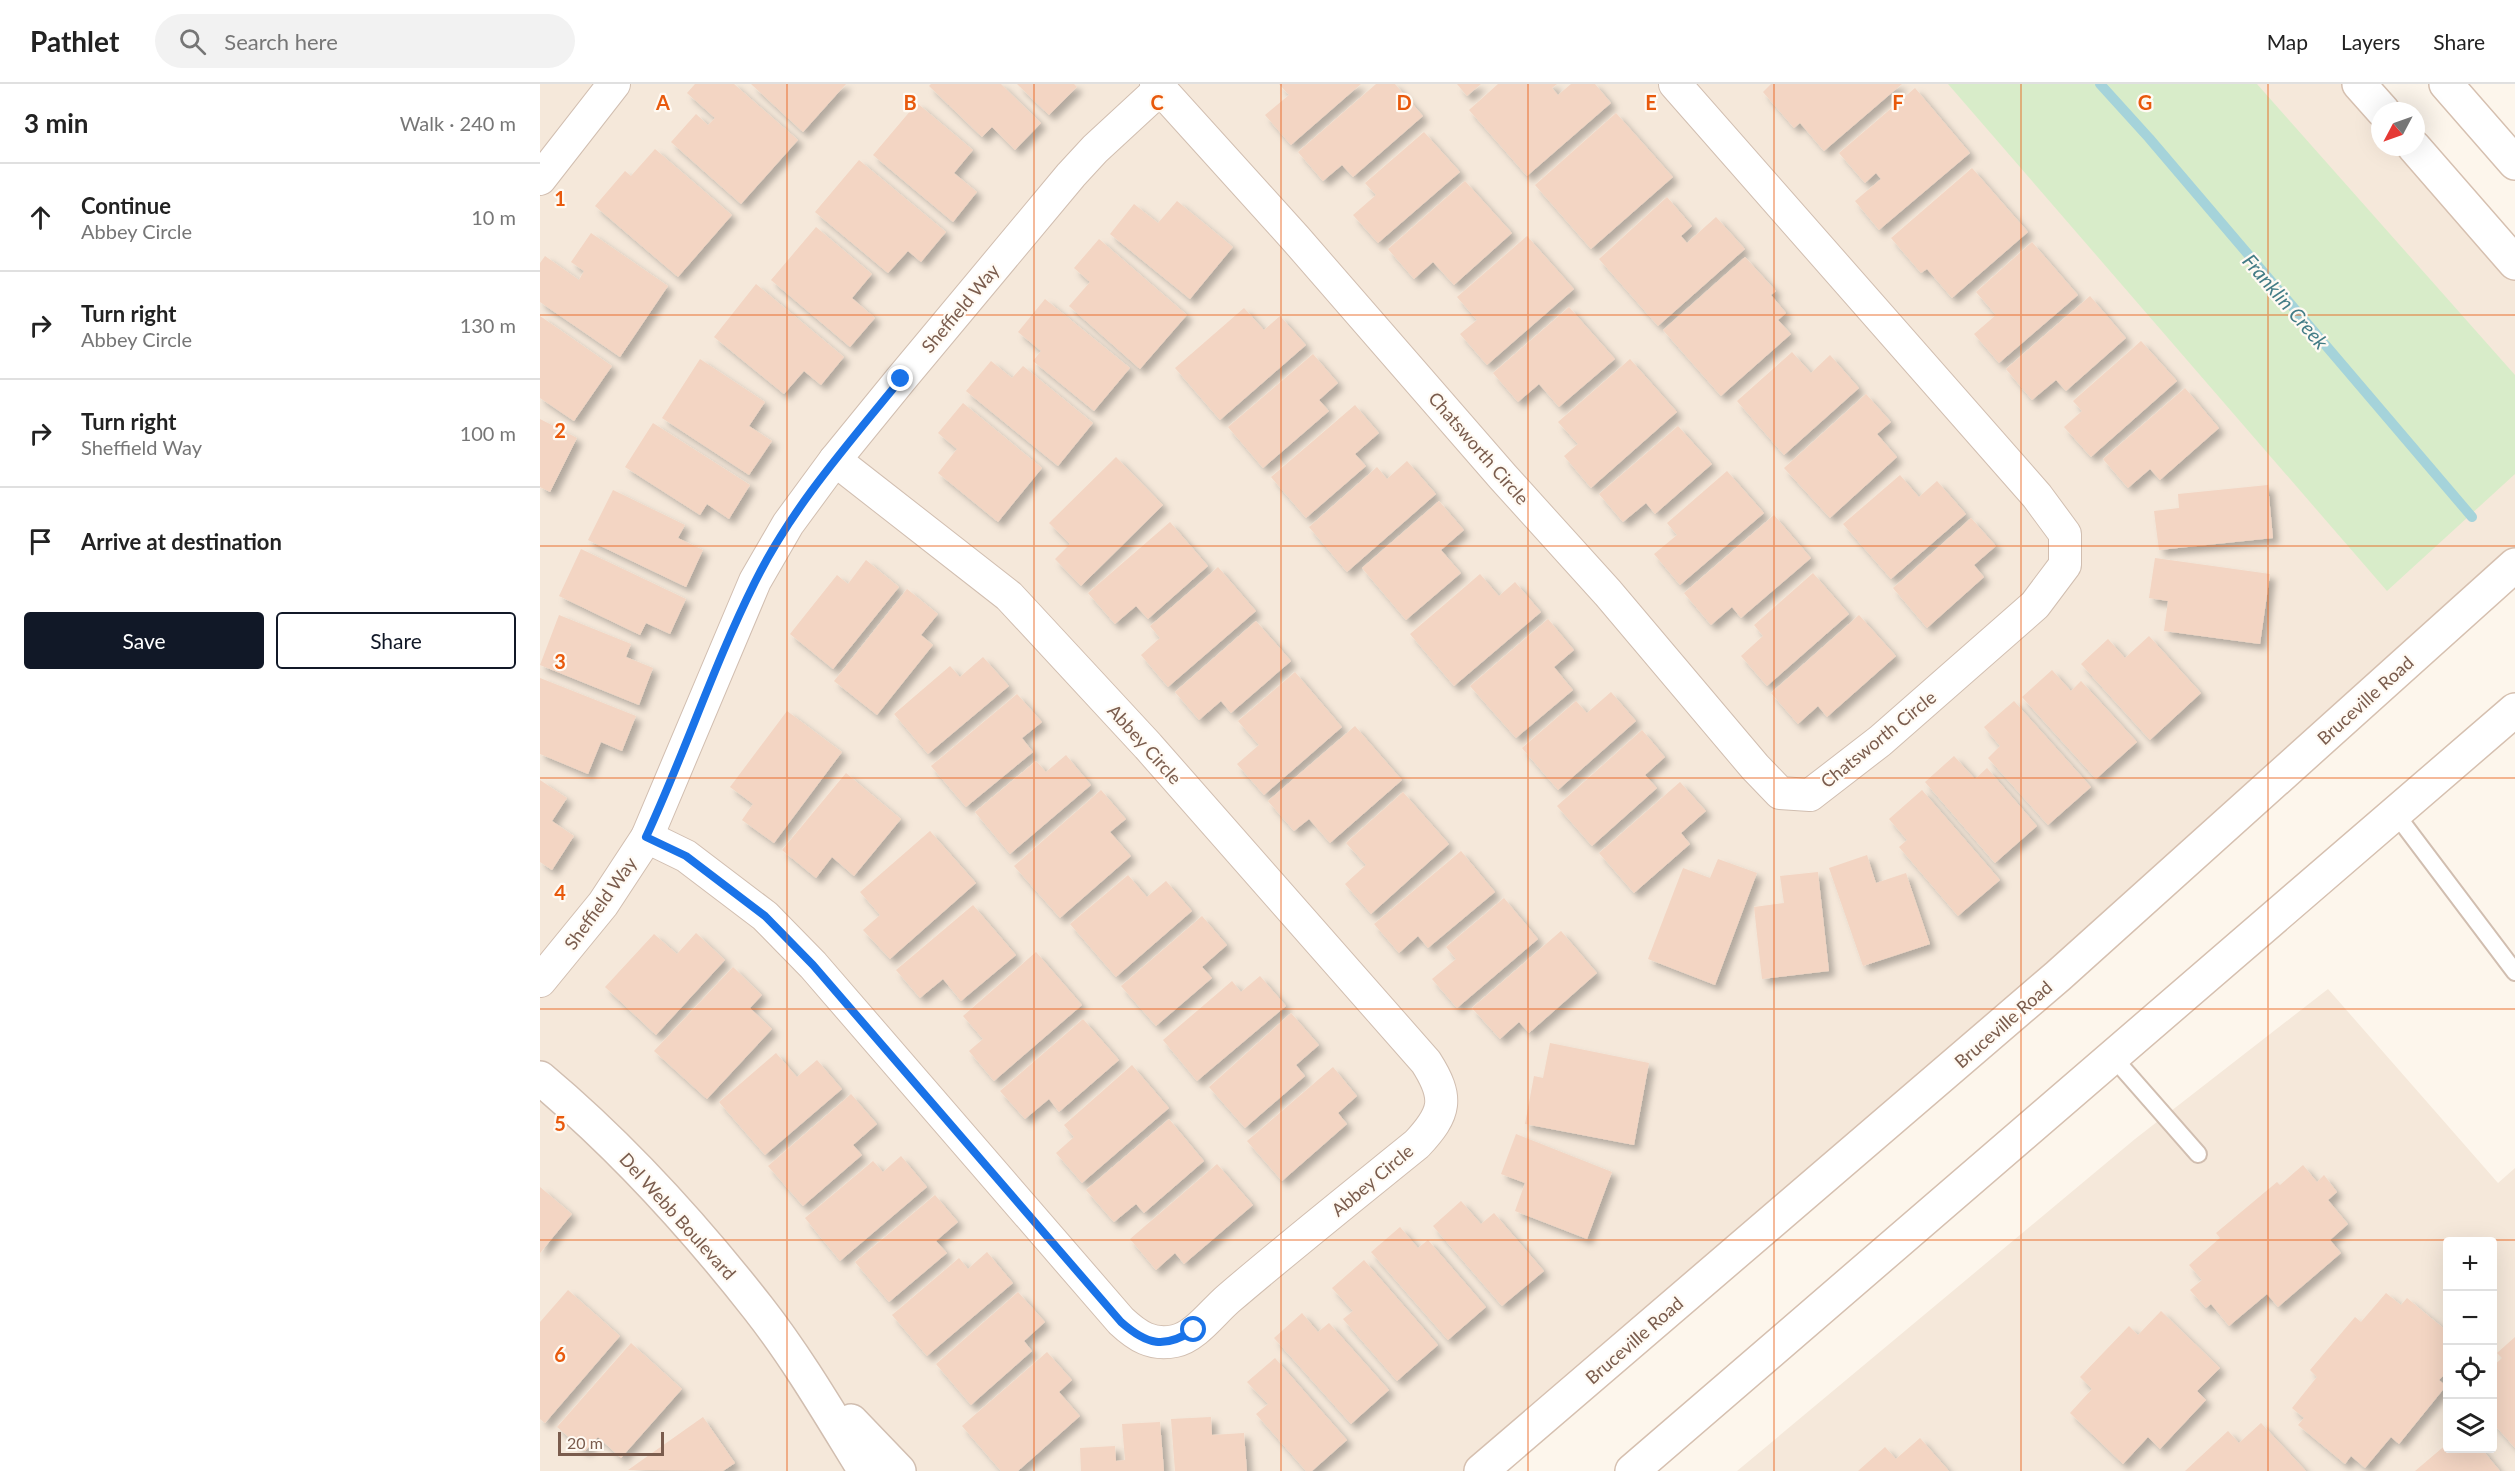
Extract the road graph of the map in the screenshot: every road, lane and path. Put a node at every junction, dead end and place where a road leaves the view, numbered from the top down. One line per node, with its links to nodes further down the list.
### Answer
1 (614, 84): 9 (street)
2 (1675, 84): 5 (street, Chatsworth Circle)
3 (2359, 84): 6 (main road)
4 (2446, 84): 8 (main road)
5 (1158, 87): 11 (street, Sheffield Way)
6 (2375, 102)
7 (2422, 156): 10 (main road)
8 (2515, 163)
9 (540, 179)
10 (2515, 263)
11 (835, 460): 15 (street, Sheffield Way); 15 (street, Abbey Circle)
12 (2515, 566): 24 (main road, Bruceville Road)
13 (2515, 710): 14 (main road)
14 (2395, 813): 16 (lane); 18 (main road)
15 (646, 837): 17 (street, Sheffield Way)
16 (2515, 972)
17 (540, 981)
18 (2112, 1056): 20 (lane); 25 (main road)
19 (540, 1077): 21 (main road, Del Webb Boulevard)
20 (2198, 1154)
21 (800, 1367): 22 (main road, Del Webb Boulevard); 23 (main road, Del Webb Boulevard)
22 (866, 1471)
23 (899, 1471)
24 (1481, 1471)
25 (1632, 1471)

